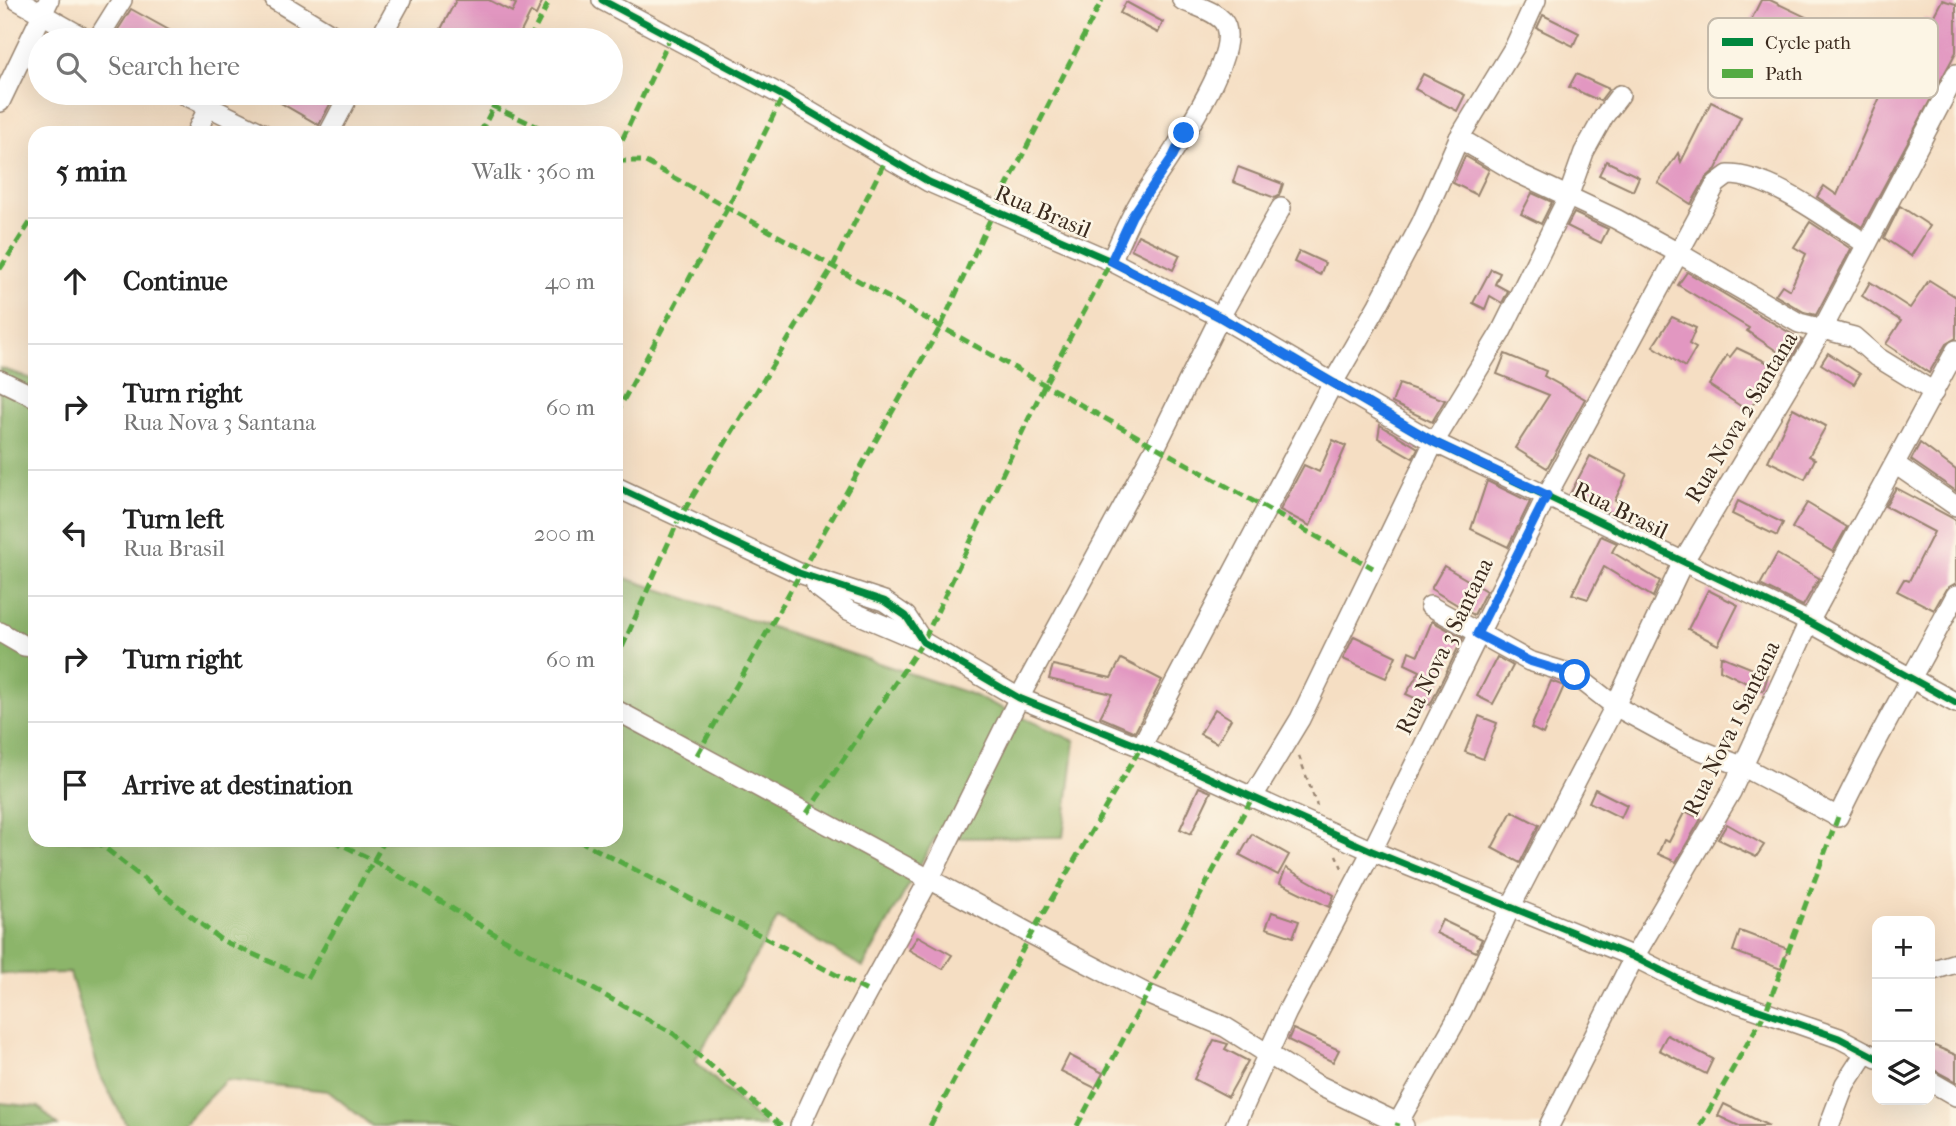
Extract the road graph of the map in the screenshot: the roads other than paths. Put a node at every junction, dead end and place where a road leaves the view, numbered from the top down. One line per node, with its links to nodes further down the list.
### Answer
1 (18, 0): 8 (street)
2 (122, 0): 11 (street)
3 (275, 0): 12 (street)
4 (401, 0): 13 (street)
5 (602, 0): 29 (street, Rua Brasil)
6 (1182, 0): 29 (street)
7 (1536, 0): 24 (street)
8 (46, 6): 9 (street); 10 (street)
9 (35, 28)
10 (73, 28)
11 (104, 28)
12 (321, 28)
13 (386, 28)
14 (28, 44): 17 (street)
15 (1956, 74): 27 (street, Rua Nova 2 Santana)
16 (1620, 95): 25 (street)
17 (0, 102)
18 (203, 105): 20 (street)
19 (344, 105): 23 (street)
20 (208, 108): 21 (street); 22 (street)
21 (199, 126)
22 (247, 126)
23 (333, 126)
24 (1459, 138): 25 (street); 34 (street)
25 (1568, 197): 28 (street); 37 (street)
26 (1281, 208): 30 (street)
27 (1867, 244): 28 (street, Rua Nova 3 Santana); 31 (street, Rua Nova 2 Santana)
28 (1680, 254): 31 (street); 40 (street, Rua Nova 3 Santana)
29 (1111, 261): 30 (street, Rua Brasil)
30 (1220, 317): 34 (street, Rua Brasil); 50 (street)
31 (1823, 328): 35 (street); 42 (street, Rua Nova 2 Santana)
32 (1956, 350): 35 (street, Rua Nova 1 Santana)
33 (0, 380): 36 (street)
34 (1334, 382): 37 (street, Rua Brasil); 54 (street)
35 (1934, 392): 38 (street, Rua Nova 1 Santana)
36 (28, 394)
37 (1434, 442): 40 (street, Rua Brasil); 56 (street)
38 (1895, 464): 41 (street); 45 (street, Rua Nova 1 Santana)
39 (623, 491): 50 (street)
40 (1547, 495): 42 (street, Rua Brasil); 47 (street, Rua Nova 3 Santana)
41 (1956, 506)
42 (1683, 562): 45 (street, Rua Brasil); 52 (street, Rua Nova 2 Santana)
43 (1956, 595): 49 (street)
44 (1430, 606): 47 (street)
45 (1809, 622): 49 (street, Rua Brasil); 55 (street, Rua Nova 1 Santana)
46 (0, 632): 48 (street)
47 (1477, 634): 52 (street); 57 (street, Rua Nova 3 Santana)
48 (28, 646)
49 (1912, 681): 51 (street, Rua Brasil); 55 (street)
50 (1019, 698): 54 (street); 58 (street)
51 (1956, 703)
52 (1615, 706): 55 (street); 59 (street, Rua Nova 2 Santana)
53 (623, 714): 58 (street)
54 (1141, 747): 56 (street)
55 (1744, 766): 60 (street, Rua Nova 1 Santana)
56 (1252, 798): 57 (street)
57 (1372, 851): 59 (street); 63 (street, Rua Nova 3 Santana)
58 (930, 878): 63 (street); 68 (street)
59 (1511, 906): 60 (street); 67 (street, Rua Nova 2 Santana)
60 (1634, 957): 64 (street); 70 (street, Rua Nova 1 Santana)
61 (1956, 963): 62 (street)
62 (1935, 969)
63 (1269, 1052): 67 (street); 69 (street, Rua Nova 3 Santana)
64 (1872, 1055): 71 (street)
65 (1935, 1084): 66 (street)
66 (1956, 1096)
67 (1401, 1125)
68 (800, 1126)
69 (1234, 1126)
70 (1549, 1126)
71 (1829, 1126)

